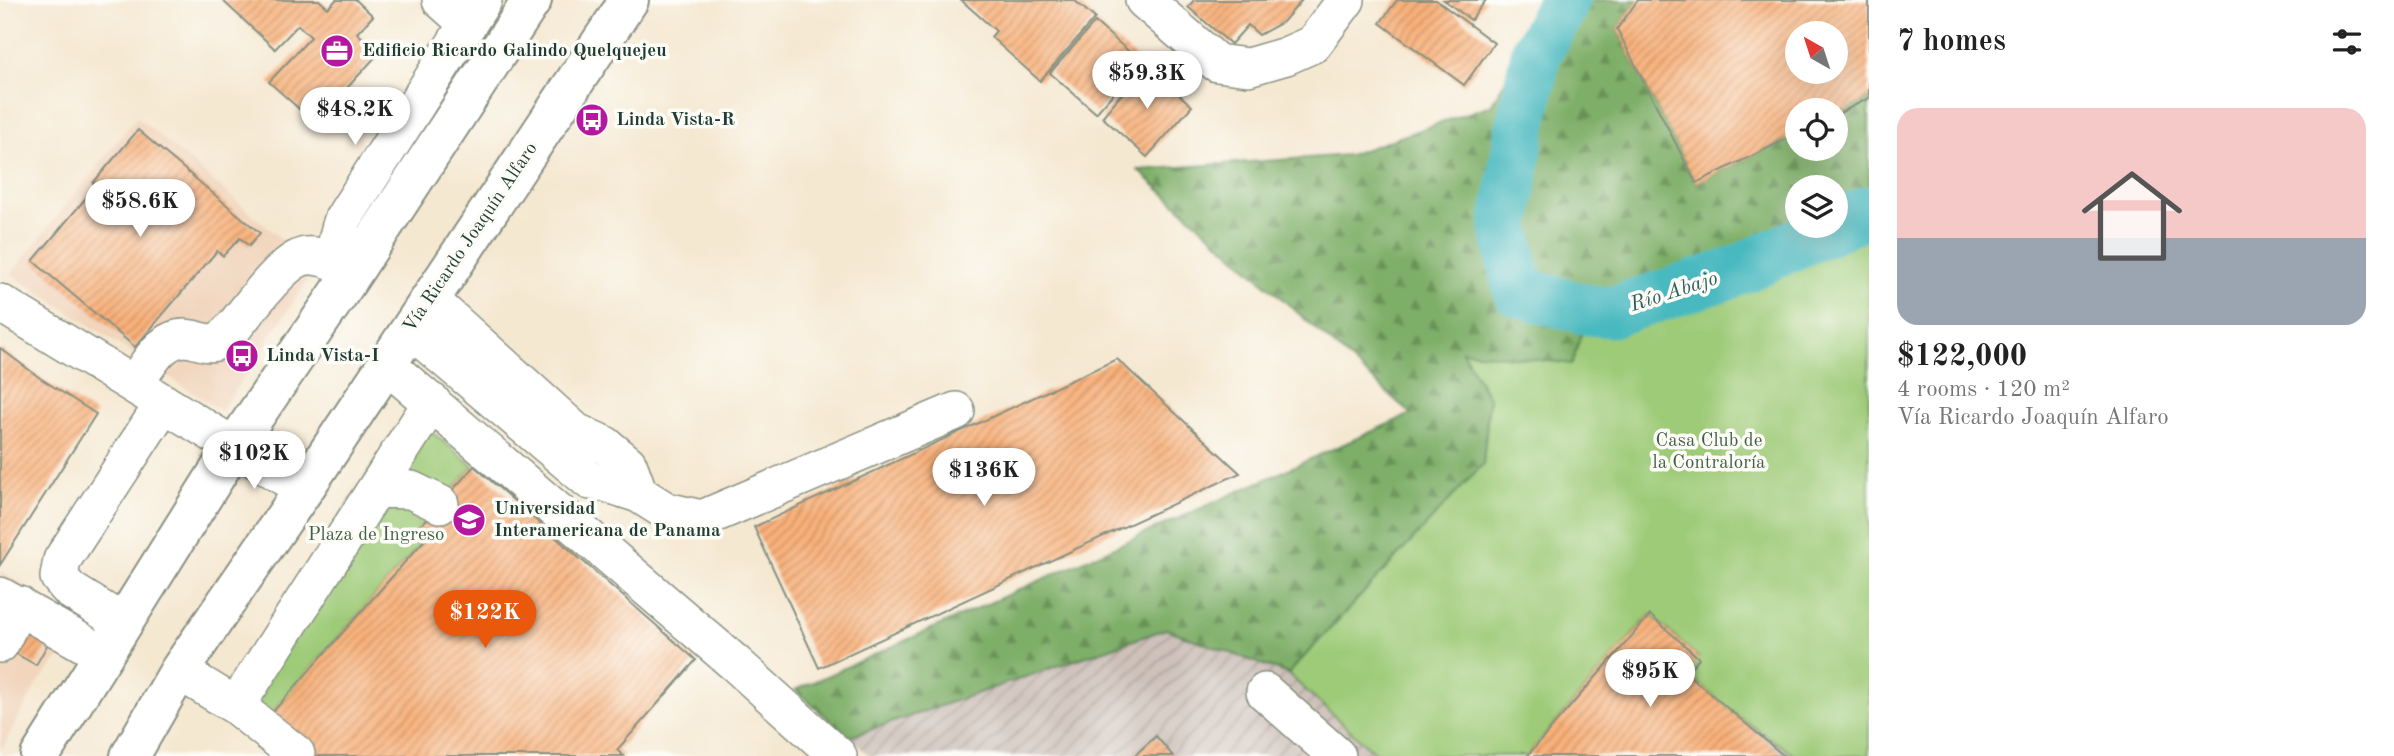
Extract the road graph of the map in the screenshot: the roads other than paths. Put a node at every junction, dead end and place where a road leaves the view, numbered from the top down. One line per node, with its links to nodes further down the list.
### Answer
1 (532, 0): 6 (main road)
2 (629, 0): 8 (main road, Vía Ricardo Joaquín Alfaro)
3 (1144, 0): 4 (street)
4 (1346, 0)
5 (463, 8): 6 (street)
6 (342, 271): 10 (street); 13 (main road)
7 (0, 303): 10 (street)
8 (420, 315): 9 (main road, Vía Ricardo Joaquín Alfaro); 12 (street)
9 (387, 365): 11 (street); 14 (main road, Vía Ricardo Joaquín Alfaro)
10 (149, 394): 13 (street); 18 (street)
11 (432, 402): 15 (street); 27 (street)
12 (956, 411)
13 (235, 445): 14 (street); 18 (main road)
14 (304, 489): 21 (main road, Vía Ricardo Joaquín Alfaro)
15 (376, 489): 16 (street); 23 (street)
16 (440, 504)
17 (10, 601): 19 (street); 20 (street)
18 (123, 623): 20 (main road)
19 (0, 644)
20 (104, 655): 25 (main road)
21 (179, 671): 23 (street); 26 (main road, Vía Ricardo Joaquín Alfaro)
22 (1265, 692): 28 (street)
23 (236, 706): 24 (street)
24 (296, 754)
25 (40, 756)
26 (130, 756)
27 (838, 756)
28 (1337, 756)

